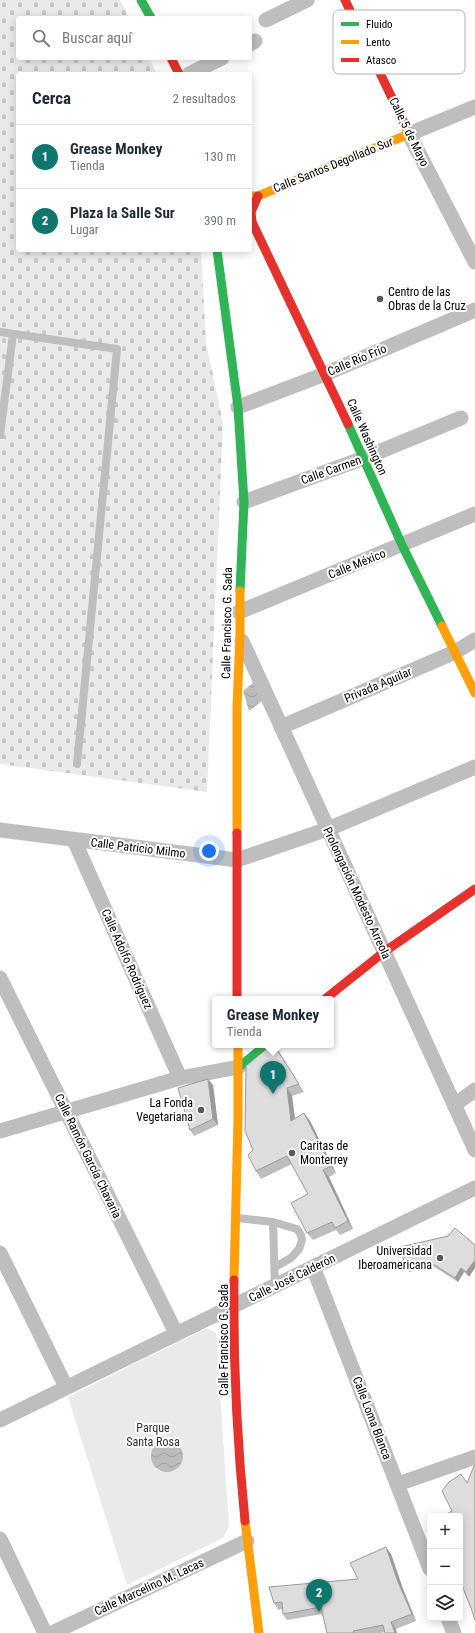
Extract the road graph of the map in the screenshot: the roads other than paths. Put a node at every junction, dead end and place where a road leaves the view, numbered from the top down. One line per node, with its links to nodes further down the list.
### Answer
1 (141, 0): 5 (street)
2 (307, 0): 6 (street)
3 (345, 0): 4 (street, Calle 5 de Mayo)
4 (350, 10)
5 (149, 16)
6 (266, 20)
7 (172, 60): 9 (street)
8 (218, 60): 10 (street)
9 (178, 72)
10 (193, 72)
11 (380, 74): 13 (street, Calle 5 de Mayo)
12 (475, 107): 13 (street, Calle Santos Degollado Sur)
13 (409, 134): 14 (street, Calle Santos Degollado Sur); 18 (street, Calle 5 de Mayo)
14 (254, 196): 15 (street, Calle Washington)
15 (252, 212)
16 (252, 223): 22 (street, Calle Washington)
17 (217, 252): 23 (street, Calle Francisco G. Sada)
18 (475, 262)
19 (475, 310): 22 (street, Calle Río Frío)
20 (0, 332): 21 (lane)
21 (13, 334): 25 (lane); 36 (lane)
22 (325, 374): 23 (street, Calle Río Frío); 26 (street, Calle Washington)
23 (238, 407): 27 (street, Calle Francisco G. Sada)
24 (461, 418): 26 (street, Calle Carmen)
25 (0, 435)
26 (364, 458): 27 (street, Calle Carmen); 29 (street, Calle Washington)
27 (244, 502): 30 (street, Calle Francisco G. Sada)
28 (475, 514): 29 (street, Calle México)
29 (402, 545): 30 (street, Calle México); 33 (street, Calle Washington)
30 (239, 612): 31 (street, Calle Francisco G. Sada)
31 (240, 636): 35 (street, Prolongación Modesto Arreola); 41 (street, Calle Francisco G. Sada)
32 (475, 640): 33 (street, Privada Aguilar)
33 (455, 652): 34 (street, Calle Washington); 35 (street, Privada Aguilar)
34 (475, 693)
35 (281, 727): 38 (street, Prolongación Modesto Arreola)
36 (76, 764)
37 (475, 767): 38 (street, Calle Patricio Milmo)
38 (328, 829): 41 (street, Calle Patricio Milmo); 43 (street, Prolongación Modesto Arreola)
39 (0, 830): 40 (street, Calle Patricio Milmo)
40 (74, 840): 41 (street, Calle Patricio Milmo); 50 (street, Calle Adolfo Rodríguez)
41 (237, 860): 45 (street, Calle Francisco G. Sada)
42 (475, 889): 43 (street)
43 (384, 952): 46 (street); 52 (street, Prolongación Modesto Arreola)
44 (0, 978): 53 (street, Calle Ramón García Chavaria)
45 (237, 996)
46 (329, 996)
47 (238, 1048): 49 (street, Calle Francisco G. Sada)
48 (262, 1048): 49 (street)
49 (239, 1068): 50 (street); 57 (street, Calle Francisco G. Sada)
50 (180, 1078): 53 (street)
51 (475, 1090): 52 (street)
52 (454, 1105): 55 (street, Prolongación Modesto Arreola)
53 (66, 1111): 54 (street); 64 (street, Calle Ramón García Chavaria)
54 (0, 1131)
55 (475, 1150)
56 (475, 1188): 61 (street, Calle José Calderón)
57 (236, 1218): 58 (lane); 63 (street, Calle Francisco G. Sada)
58 (273, 1222): 60 (lane); 60 (lane)
59 (0, 1253): 65 (street)
60 (274, 1267): 62 (lane)
61 (313, 1268): 62 (street, Calle José Calderón); 68 (street, Calle Loma Blanca)
62 (275, 1286): 63 (street, Calle José Calderón)
63 (235, 1306): 64 (street, Calle José Calderón); 70 (street, Calle Francisco G. Sada)
64 (176, 1333): 65 (street, Calle José Calderón)
65 (66, 1387): 66 (street, Calle José Calderón)
66 (0, 1420)
67 (475, 1457): 68 (street)
68 (398, 1484): 71 (street, Calle Loma Blanca)
69 (0, 1539): 73 (street)
70 (247, 1541): 74 (street, Calle Marcelino M. Lacas); 75 (street, Calle Francisco G. Sada)
71 (427, 1561)
72 (449, 1621): 76 (street)
73 (45, 1633)
74 (52, 1633)
75 (259, 1633)
76 (454, 1633)

